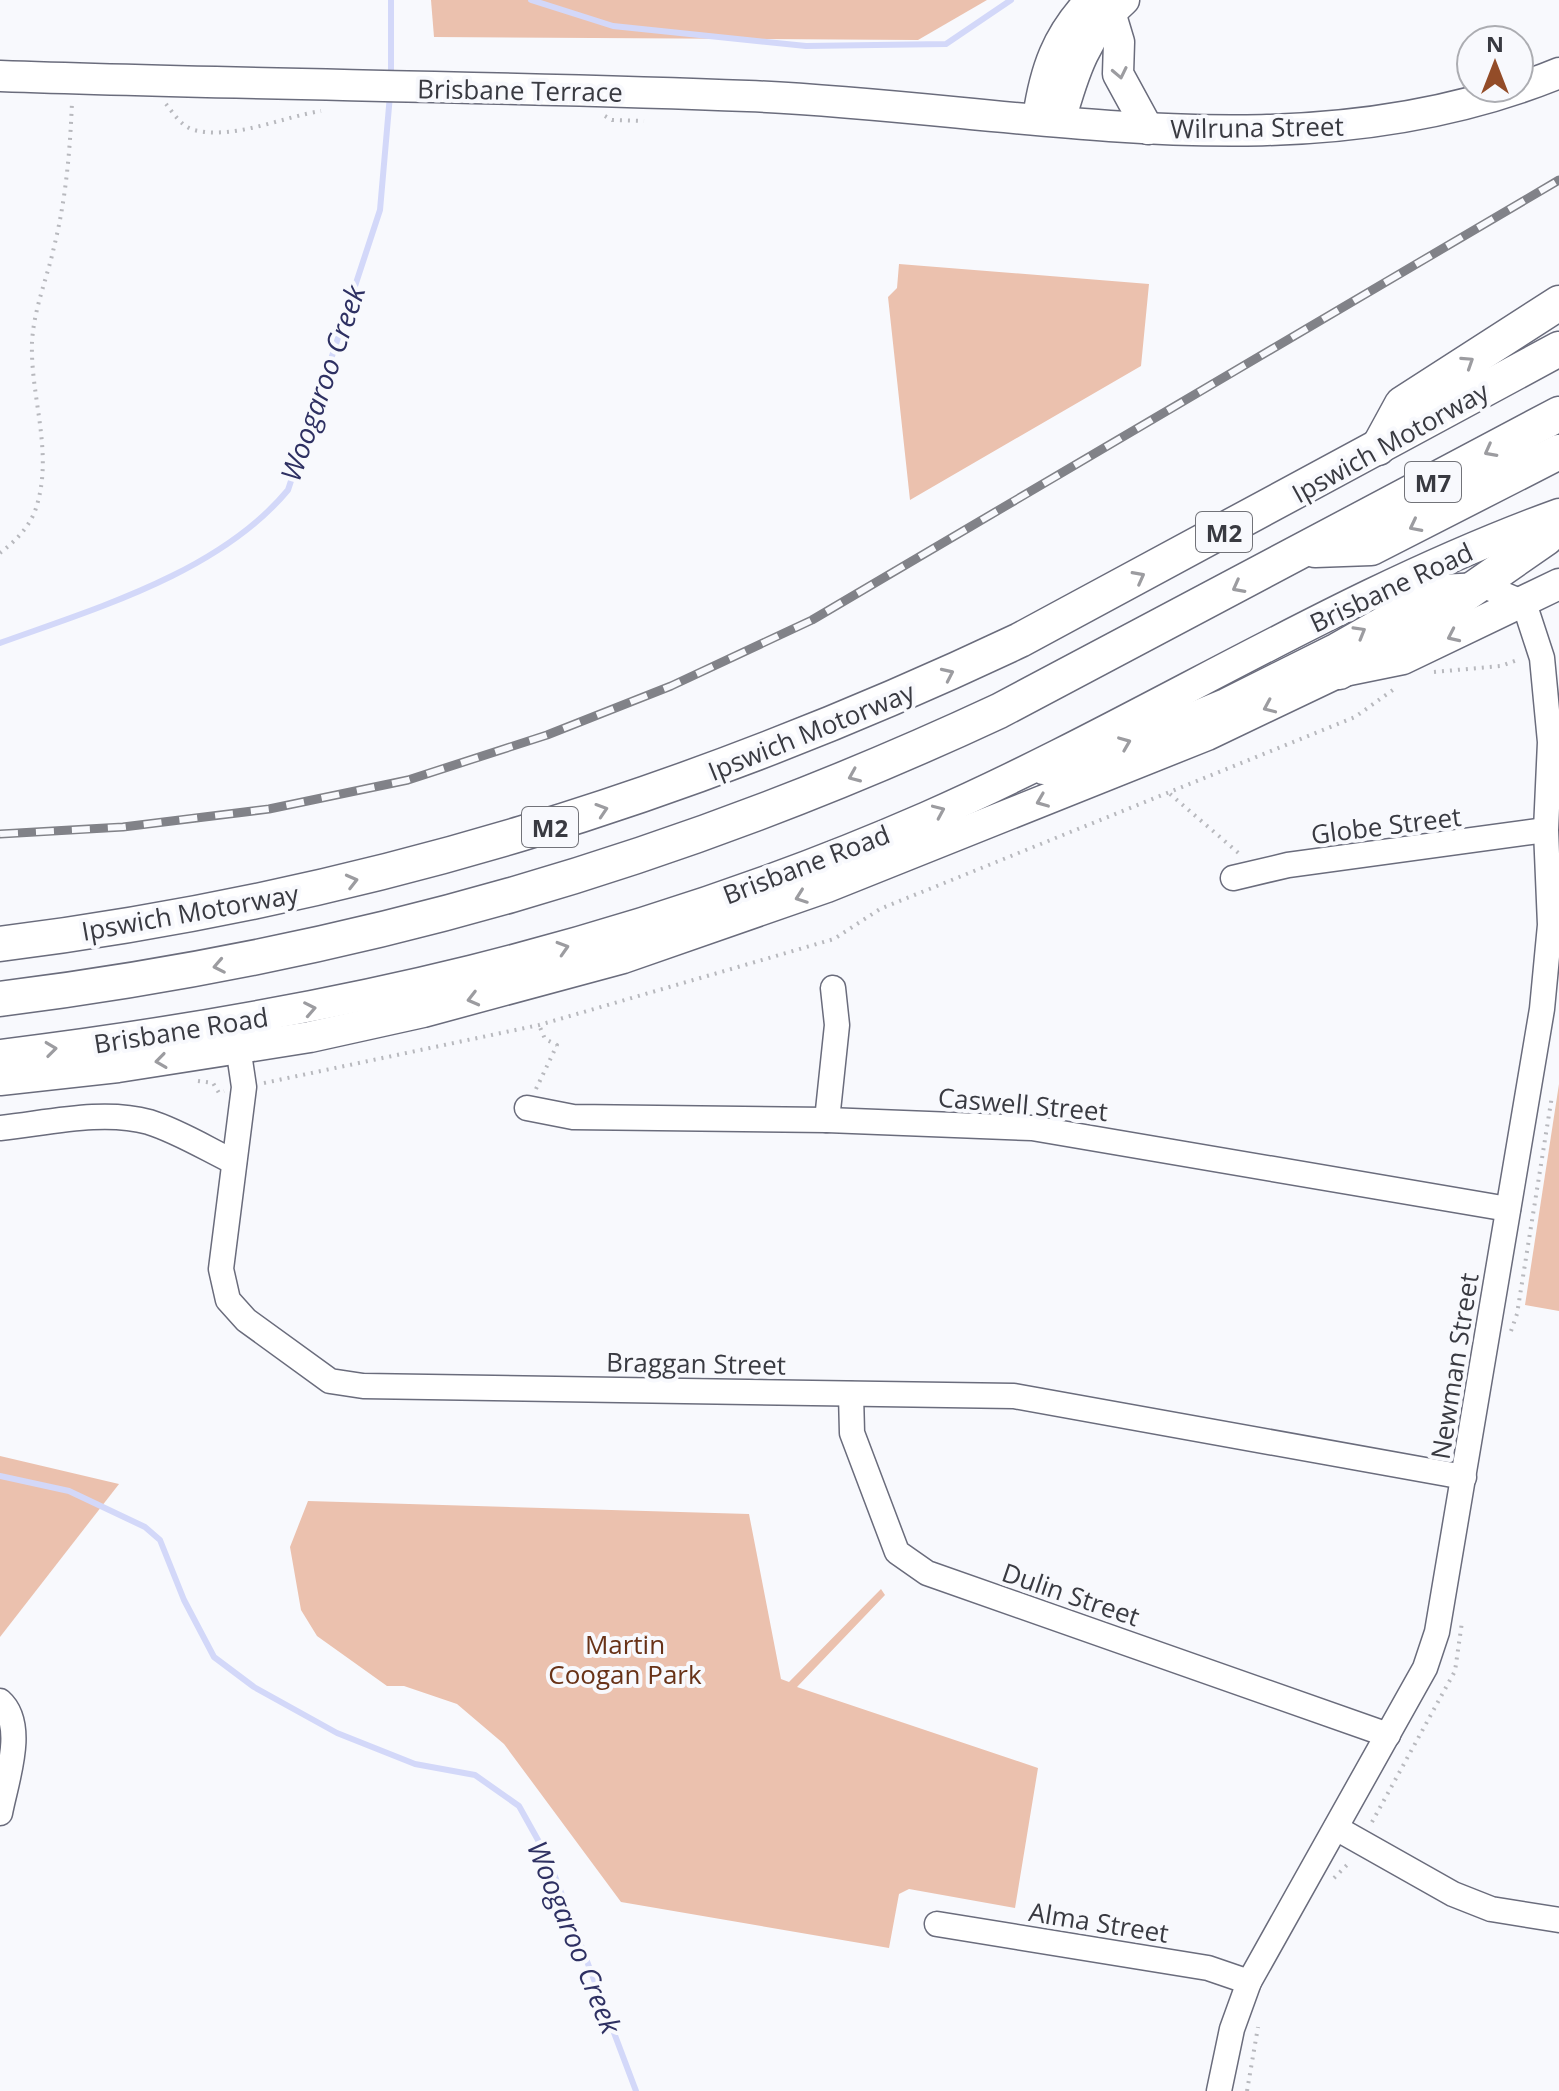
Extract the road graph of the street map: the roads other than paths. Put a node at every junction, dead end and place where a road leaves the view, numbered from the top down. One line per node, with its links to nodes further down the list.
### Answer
1 (1109, 4): 4 (main road); 5 (main road, one-way to 5)
2 (1559, 73): 5 (main road, Wilruna Street)
3 (0, 76): 4 (main road, Brisbane Terrace)
4 (1049, 119): 5 (main road, Wilruna Street)
5 (1148, 129)
6 (1559, 303): 9 (highway, one-way to 6)
7 (1559, 349): 9 (highway, Ipswich Motorway / M7)
8 (1559, 414): 12 (highway, M7, one-way to 12)
9 (1378, 448): 21 (highway, Ipswich Motorway / M2, one-way to 9)
10 (1559, 452): 12 (highway, M2, one-way to 12)
11 (1555, 540): 14 (highway); 15 (street); 18 (main road, Brisbane Road)
12 (1307, 551): 23 (highway, M2, one-way to 23)
13 (1559, 584): 15 (main road, Brisbane Road)
14 (1482, 585): 15 (street); 16 (highway); 18 (street, one-way to 14)
15 (1524, 603): 16 (main road, Brisbane Road, one-way to 16); 17 (street, Newman Street)
16 (1339, 672): 24 (main road, Brisbane Road, one-way to 24)
17 (1555, 742): 19 (street, Newman Street)
18 (1024, 772): 24 (main road, Brisbane Road, one-way to 18)
19 (1546, 830): 20 (street, Globe Street); 31 (street, Newman Street)
20 (1233, 878)
21 (0, 944)
22 (833, 988): 28 (street)
23 (0, 999)
24 (236, 1036): 25 (main road, Brisbane Road, one-way to 24); 26 (main road, Brisbane Road, one-way to 26); 30 (street, Braggan Street)
25 (0, 1055)
26 (0, 1080)
27 (527, 1108): 28 (street, Caswell Street)
28 (827, 1120): 31 (street, Caswell Street)
29 (0, 1128): 30 (street)
30 (234, 1162): 32 (street, Braggan Street)
31 (1508, 1209): 33 (street, Newman Street)
32 (851, 1394): 33 (street, Braggan Street); 35 (street, Dulin Street)
33 (1464, 1477): 35 (street, Newman Street)
34 (0, 1701): 36 (street)
35 (1388, 1735): 37 (street, Newman Street)
36 (0, 1813)
37 (1336, 1828): 38 (street); 40 (street, Newman Street)
38 (1559, 1920)
39 (937, 1924): 40 (street, Alma Street)
40 (1249, 1982): 41 (street, Newman Street)
41 (1219, 2091)

